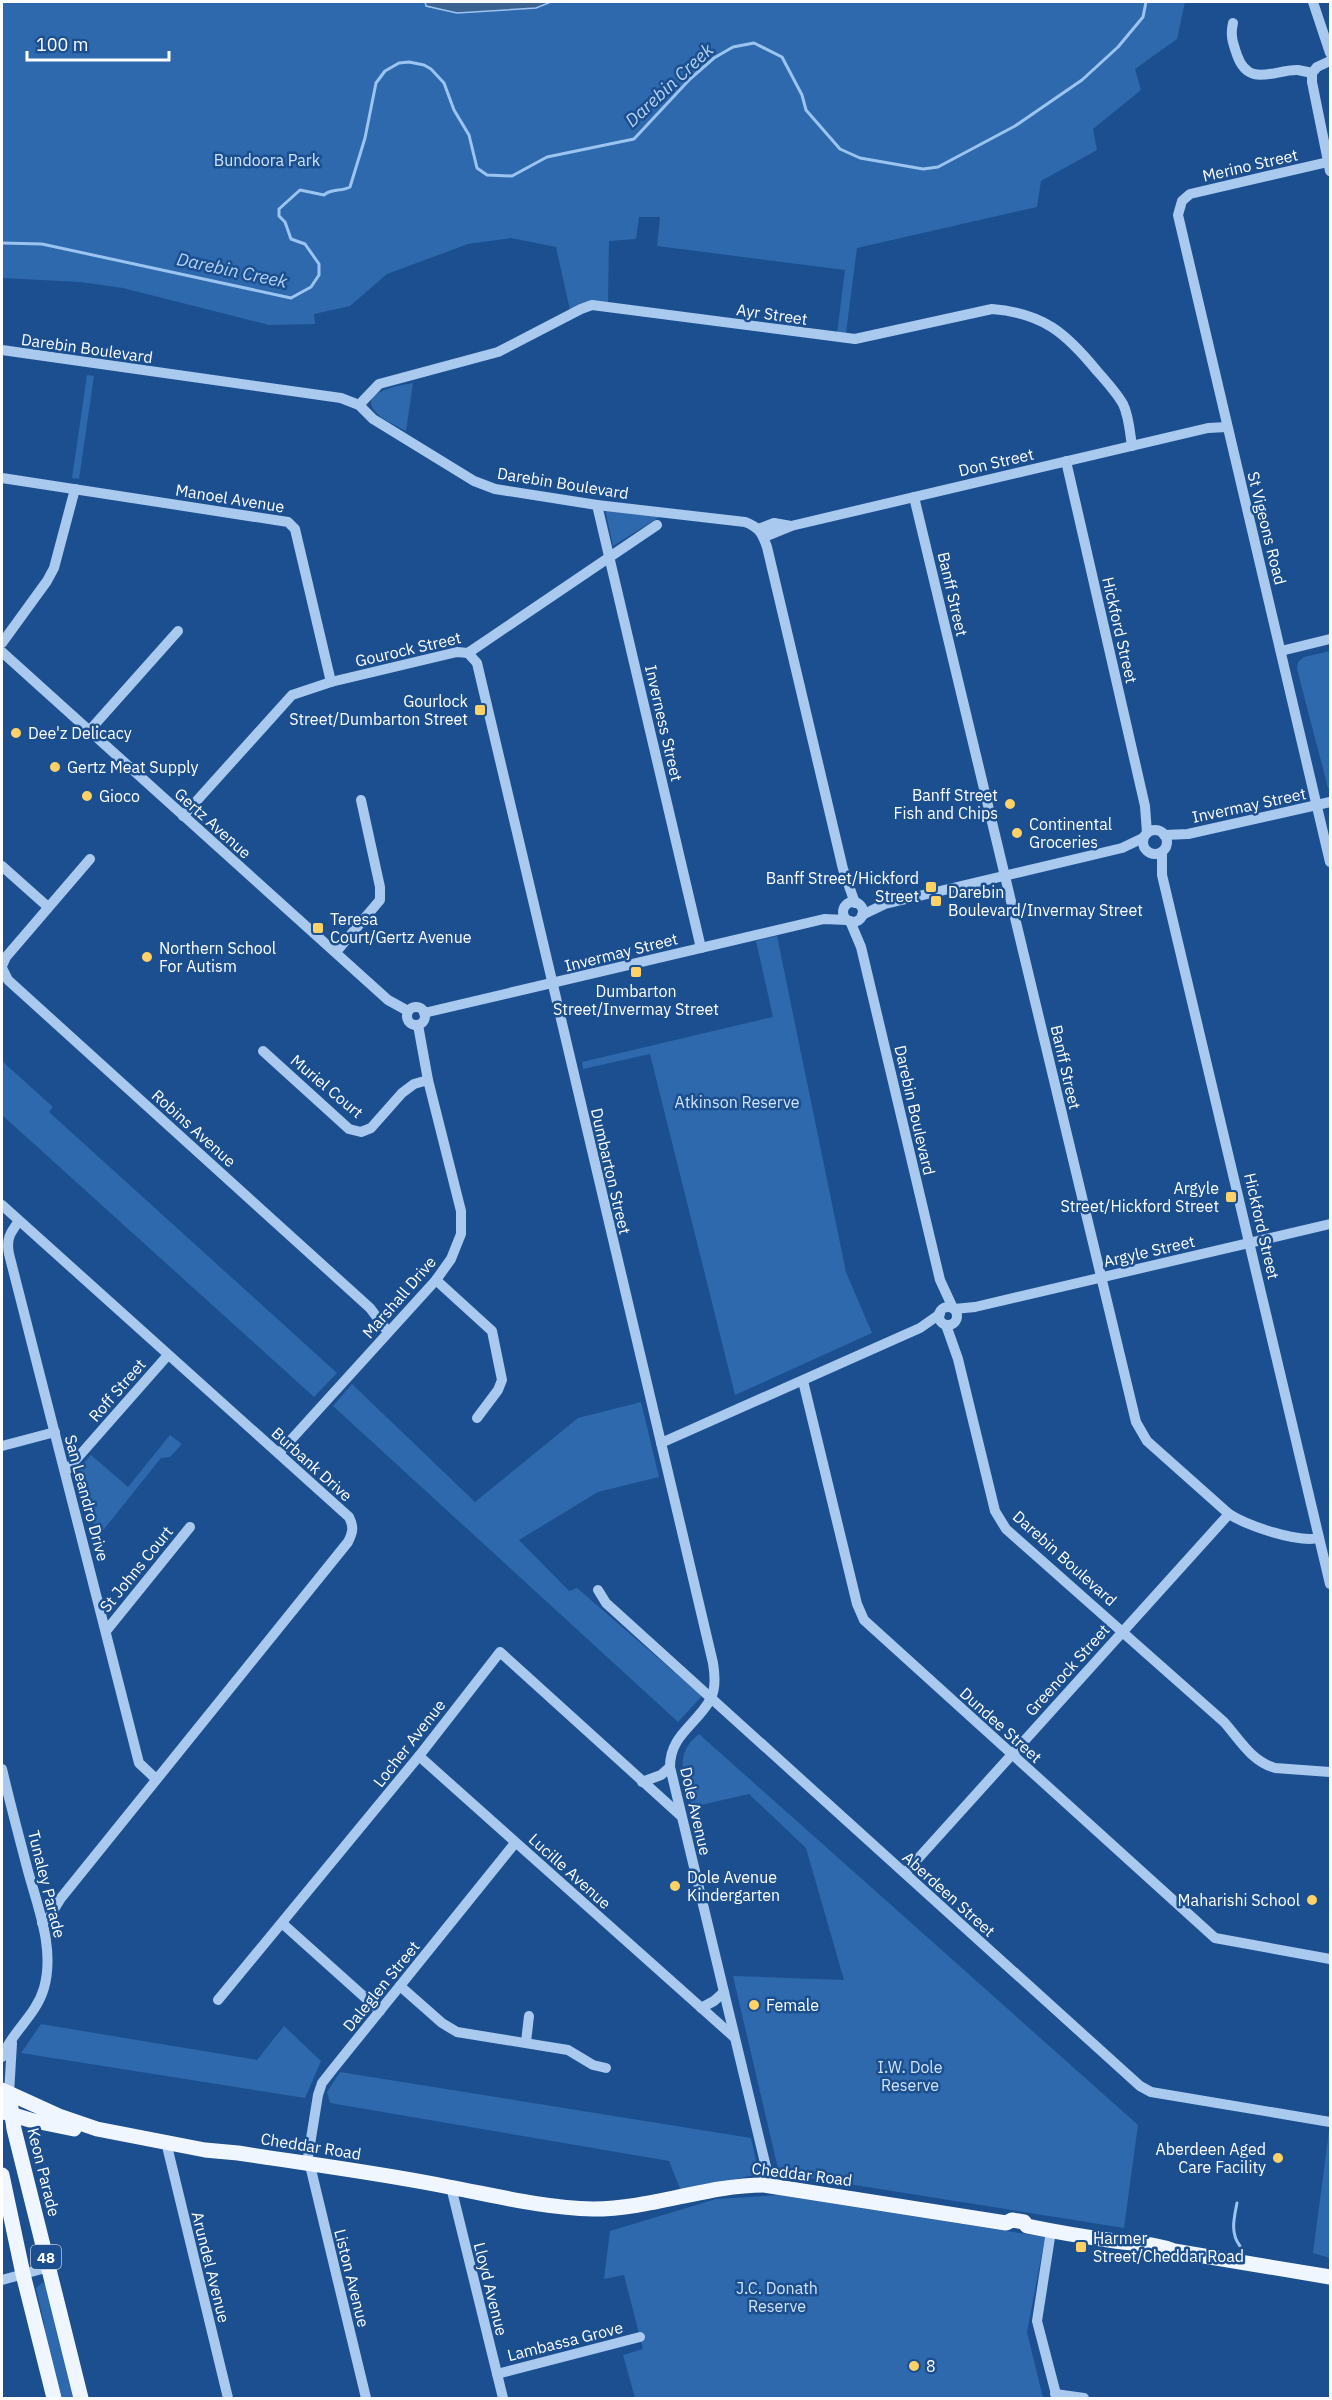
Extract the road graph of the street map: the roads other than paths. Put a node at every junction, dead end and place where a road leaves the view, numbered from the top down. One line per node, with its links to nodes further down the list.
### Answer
1 (1313, 2): 3 (street)
2 (1233, 23): 5 (street)
3 (1330, 53)
4 (1330, 61): 5 (street)
5 (1312, 73): 6 (street)
6 (1329, 166): 7 (street, Merino Street)
7 (1182, 201): 10 (street, St Vigeons Road)
8 (2, 351): 9 (street, Darebin Boulevard)
9 (359, 405): 11 (street, Ayr Street); 16 (street, Darebin Boulevard)
10 (1226, 423): 11 (street, Don Street); 23 (street, St Vigeons Road)
11 (1132, 446): 12 (street, Don Street)
12 (1066, 461): 15 (street, Don Street); 33 (street, Hickford Street)
13 (2, 478): 14 (street, Manoel Avenue)
14 (75, 489): 22 (street); 26 (street, Manoel Avenue)
15 (914, 497): 18 (street, Don Street); 39 (street, Banff Street)
16 (597, 505): 18 (street, Darebin Boulevard); 19 (street, Inverness Street)
17 (657, 525): 19 (street, Gourock Street)
18 (761, 533): 41 (street, Darebin Boulevard)
19 (610, 557): 25 (street, Gourock Street); 42 (street, Inverness Street)
20 (178, 631): 27 (street)
21 (1330, 639): 23 (street)
22 (2, 643)
23 (1281, 651): 30 (street, St Vigeons Road)
24 (2, 652): 27 (street, Gertz Avenue)
25 (468, 653): 26 (street, Gourock Street); 45 (street, Dumbarton Street)
26 (331, 682): 31 (street, Gourock Street)
27 (89, 731): 31 (street, Gertz Avenue)
28 (361, 800): 43 (street)
29 (1330, 802): 30 (street, Invermay Street)
30 (1317, 805): 32 (street, Invermay Street); 36 (street, St Vigeons Road)
31 (183, 816): 43 (street, Gertz Avenue)
32 (1188, 834): 33 (street, Invermay Street); 34 (street, Invermay Street)
33 (1151, 840): 34 (street); 34 (street, Hickford Street); 38 (street, Hickford Street); 39 (street, Invermay Street)
34 (1164, 850): 38 (street, Hickford Street)
35 (90, 859): 40 (street)
36 (1330, 862)
37 (2, 866): 40 (street)
38 (1162, 874): 54 (street, Hickford Street)
39 (1006, 876): 41 (street, Invermay Street); 55 (street, Banff Street)
40 (48, 907): 44 (street)
41 (853, 912): 42 (street, Invermay Street); 57 (street, Darebin Boulevard)
42 (701, 948): 45 (street, Invermay Street)
43 (336, 952): 46 (street, Gertz Avenue)
44 (2, 967): 58 (street, Robins Avenue)
45 (551, 983): 47 (street, Invermay Street); 63 (street, Dumbarton Street)
46 (408, 1011): 47 (street); 48 (street)
47 (424, 1013): 48 (street)
48 (418, 1024): 50 (street, Marshall Drive)
49 (263, 1050): 50 (street, Muriel Court)
50 (428, 1080): 56 (street, Marshall Drive)
51 (2, 1205): 52 (street, Burbank Drive)
52 (19, 1221): 59 (street, Burbank Drive); 62 (street, San Leandro Drive)
53 (1330, 1224): 54 (street, Argyle Street)
54 (1251, 1244): 55 (street, Argyle Street); 69 (street, Hickford Street)
55 (1100, 1277): 57 (street, Argyle Street); 67 (street, Banff Street)
56 (436, 1280): 58 (street, Marshall Drive); 61 (street)
57 (949, 1317): 60 (street, Argyle Street); 72 (street, Darebin Boulevard)
58 (392, 1328): 65 (street, Marshall Drive)
59 (168, 1355): 65 (street, Burbank Drive); 66 (street, Roff Street)
60 (803, 1381): 63 (street, Argyle Street); 75 (street, Dundee Street)
61 (477, 1418)
62 (55, 1432): 64 (street); 66 (street, San Leandro Drive)
63 (661, 1443): 74 (street, Dumbarton Street)
64 (2, 1446)
65 (279, 1453): 80 (street, Burbank Drive)
66 (65, 1472): 73 (street, San Leandro Drive)
67 (1228, 1514): 69 (street, Banff Street); 72 (street, Greenock Street)
68 (190, 1527): 73 (street, St Johns Court)
69 (1319, 1538): 70 (street, Hickford Street)
70 (1330, 1584)
71 (598, 1590): 74 (street, Aberdeen Street)
72 (1123, 1630): 75 (street, Greenock Street); 79 (street, Darebin Boulevard)
73 (106, 1631): 80 (street, San Leandro Drive)
74 (711, 1700): 77 (street, Dole Avenue); 84 (street, Aberdeen Street)
75 (1011, 1755): 84 (street, Greenock Street); 89 (street, Dundee Street)
76 (419, 1756): 81 (street, Locher Avenue); 83 (street, Lucille Avenue); 88 (street, Locher Avenue)
77 (670, 1767): 81 (street); 82 (street, Dole Avenue)
78 (2, 1769): 86 (street, Tunaley Parade)
79 (1330, 1772)
80 (156, 1779): 85 (street, Burbank Drive)
81 (642, 1782): 82 (street, Locher Avenue)
82 (681, 1816): 91 (street, Dole Avenue)
83 (516, 1843): 90 (street, Daleglen Street); 93 (street, Lucille Avenue)
84 (905, 1873): 103 (street, Aberdeen Street)
85 (61, 1898): 86 (street, Burbank Drive); 87 (street, Burbank Drive)
86 (38, 1908): 87 (street, Tunaley Parade)
87 (42, 1923): 96 (street, Tunaley Parade)
88 (283, 1924): 92 (street, Locher Avenue); 94 (street)
89 (1330, 1959)
90 (400, 1986): 94 (street, Daleglen Street); 98 (street)
91 (724, 1992): 93 (street); 97 (street, Dole Avenue)
92 (218, 2000)
93 (701, 2008): 97 (street, Lucille Avenue)
94 (380, 2011): 106 (street, Daleglen Street)
95 (530, 2016): 98 (street)
96 (14, 2034): 99 (street, Tunaley Parade); 101 (street)
97 (734, 2038): 108 (street, Dole Avenue)
98 (526, 2042): 100 (street)
99 (2, 2057)
100 (606, 2068)
101 (5, 2092): 102 (main road, Keon Parade / 48); 104 (main road, Cheddar Road)
102 (7, 2113): 104 (main road, Cheddar Road); 111 (main road, Keon Parade / 48)
103 (1330, 2122)
104 (97, 2129): 105 (main road, Cheddar Road)
105 (166, 2142): 106 (main road, Cheddar Road); 120 (street, Arundel Avenue)
106 (310, 2164): 109 (main road, Cheddar Road); 121 (street, Liston Avenue)
107 (2, 2175): 112 (main road, 48)
108 (764, 2185): 109 (main road, Cheddar Road); 110 (main road, Cheddar Road)
109 (451, 2187): 116 (street, Lloyd Avenue)
110 (1051, 2231): 113 (main road, Cheddar Road); 117 (street)
111 (49, 2267): 112 (street); 119 (main road, Keon Parade / 48)
112 (23, 2274): 114 (street); 118 (main road, 48)
113 (1327, 2275)
114 (2, 2280)
115 (640, 2337): 116 (street, Lambassa Grove)
116 (497, 2374): 122 (street, Lloyd Avenue)
117 (1056, 2396): 123 (street)
118 (54, 2398)
119 (81, 2398)
120 (228, 2398)
121 (366, 2398)
122 (503, 2398)
123 (1084, 2398)

